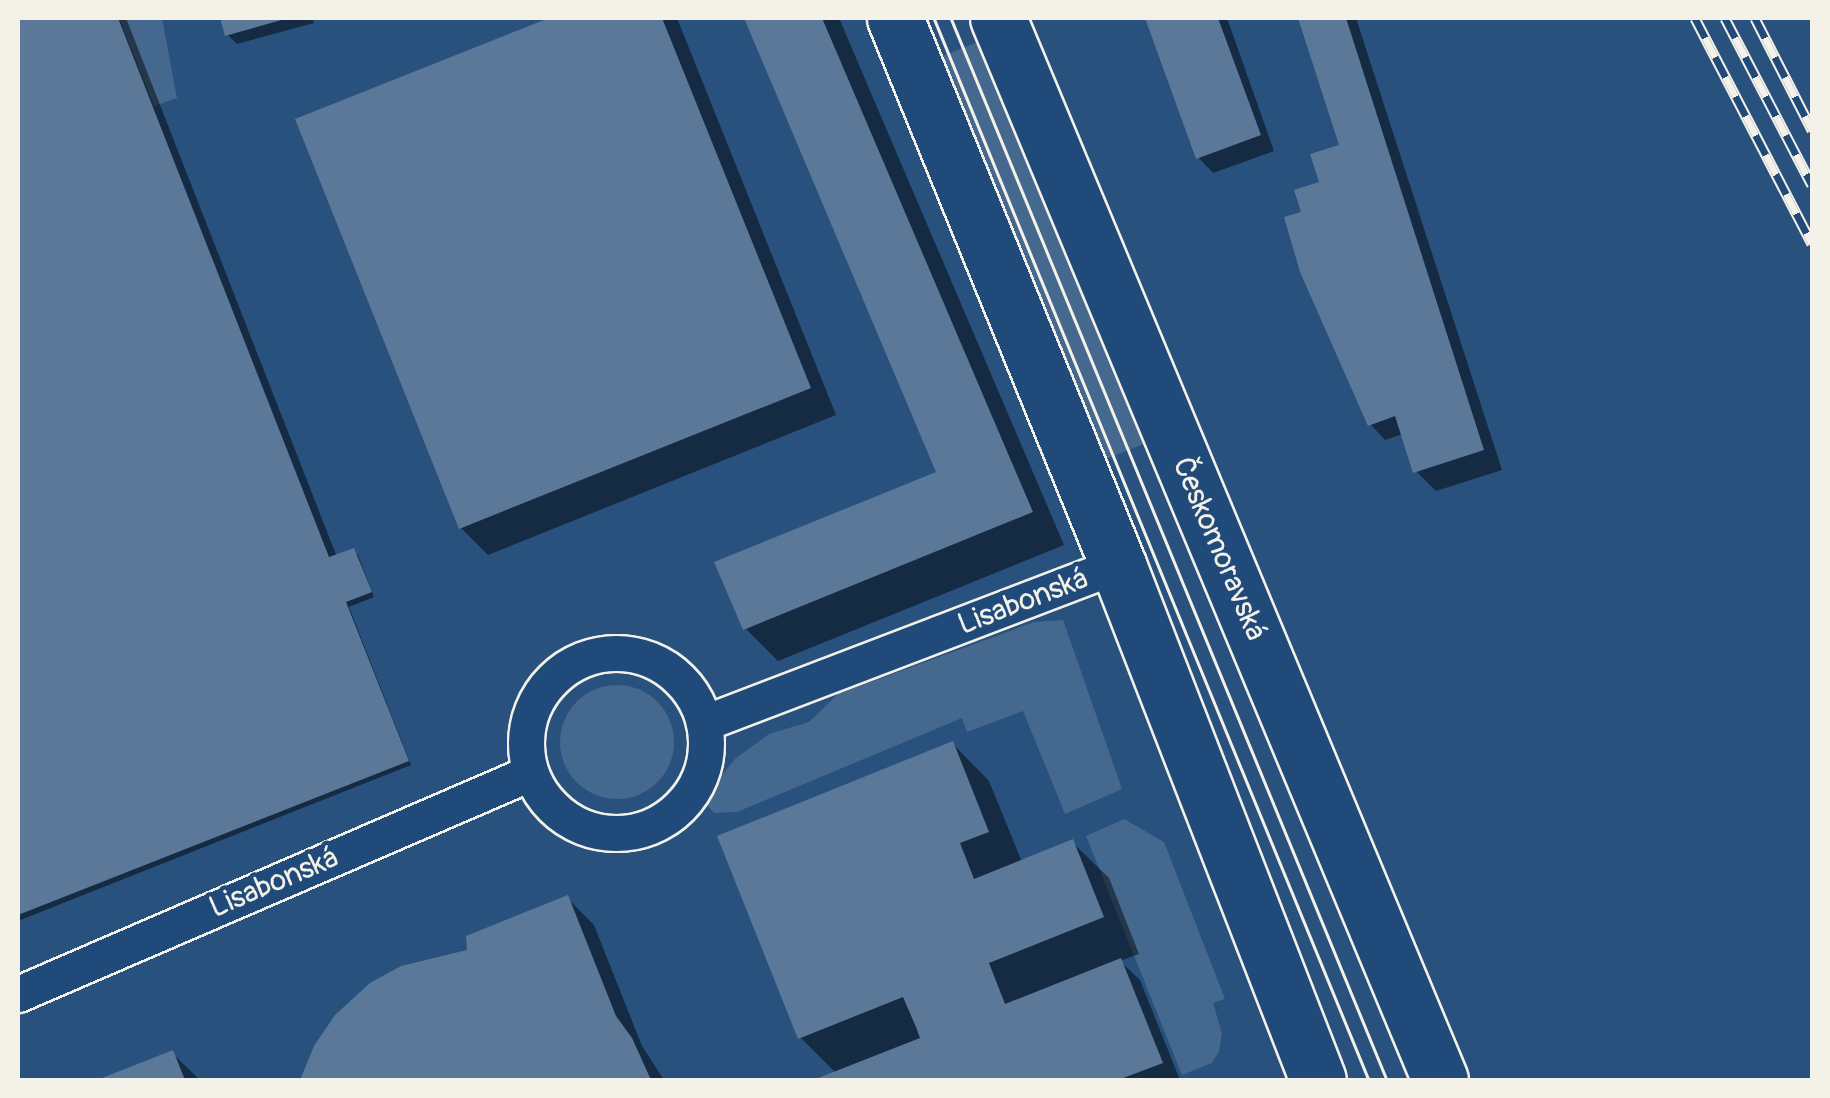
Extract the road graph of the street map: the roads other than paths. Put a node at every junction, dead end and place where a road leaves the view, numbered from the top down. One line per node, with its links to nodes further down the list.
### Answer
1 (895, 18): 3 (main road)
2 (998, 18): 8 (main road, Českomoravská)
3 (1118, 566): 4 (street, Lisabonská); 7 (main road)
4 (704, 723): 5 (street); 5 (street)
5 (530, 773): 6 (street, Lisabonská)
6 (18, 994)
7 (1318, 1080)
8 (1440, 1080)

